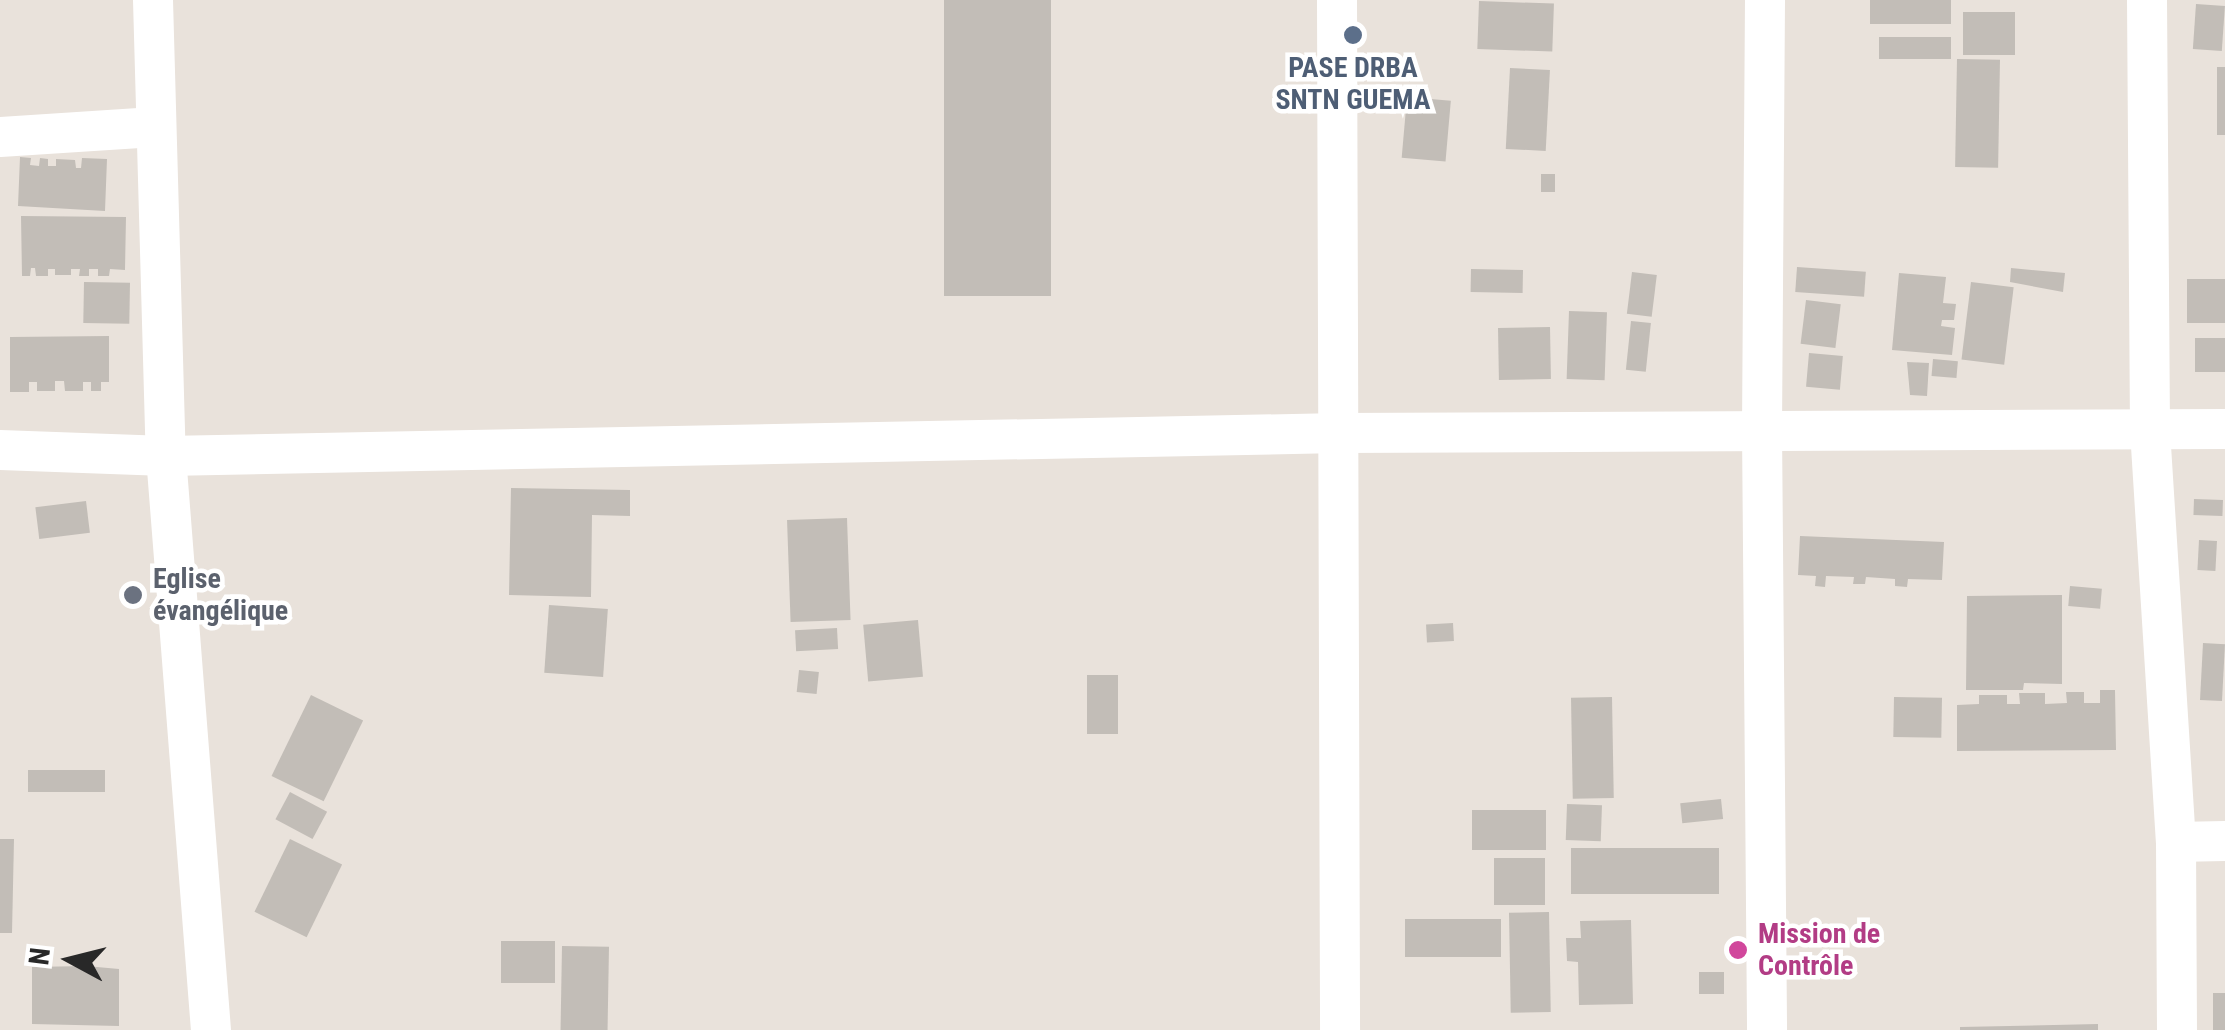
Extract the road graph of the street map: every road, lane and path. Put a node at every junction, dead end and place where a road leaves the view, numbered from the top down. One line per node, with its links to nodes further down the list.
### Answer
1 (153, 0): 5 (street)
2 (1337, 0): 10 (street)
3 (1766, 0): 7 (street)
4 (2148, 0): 9 (street)
5 (155, 126): 6 (street); 12 (street)
6 (0, 138)
7 (1762, 428): 9 (street); 10 (street); 17 (street)
8 (2225, 429): 9 (street)
9 (2150, 430): 14 (street)
10 (1340, 433): 12 (street); 16 (street)
11 (0, 450): 12 (street)
12 (166, 456): 15 (street)
13 (2225, 841): 14 (street)
14 (2176, 842): 18 (street)
15 (211, 1030)
16 (1340, 1030)
17 (1767, 1030)
18 (2177, 1030)

